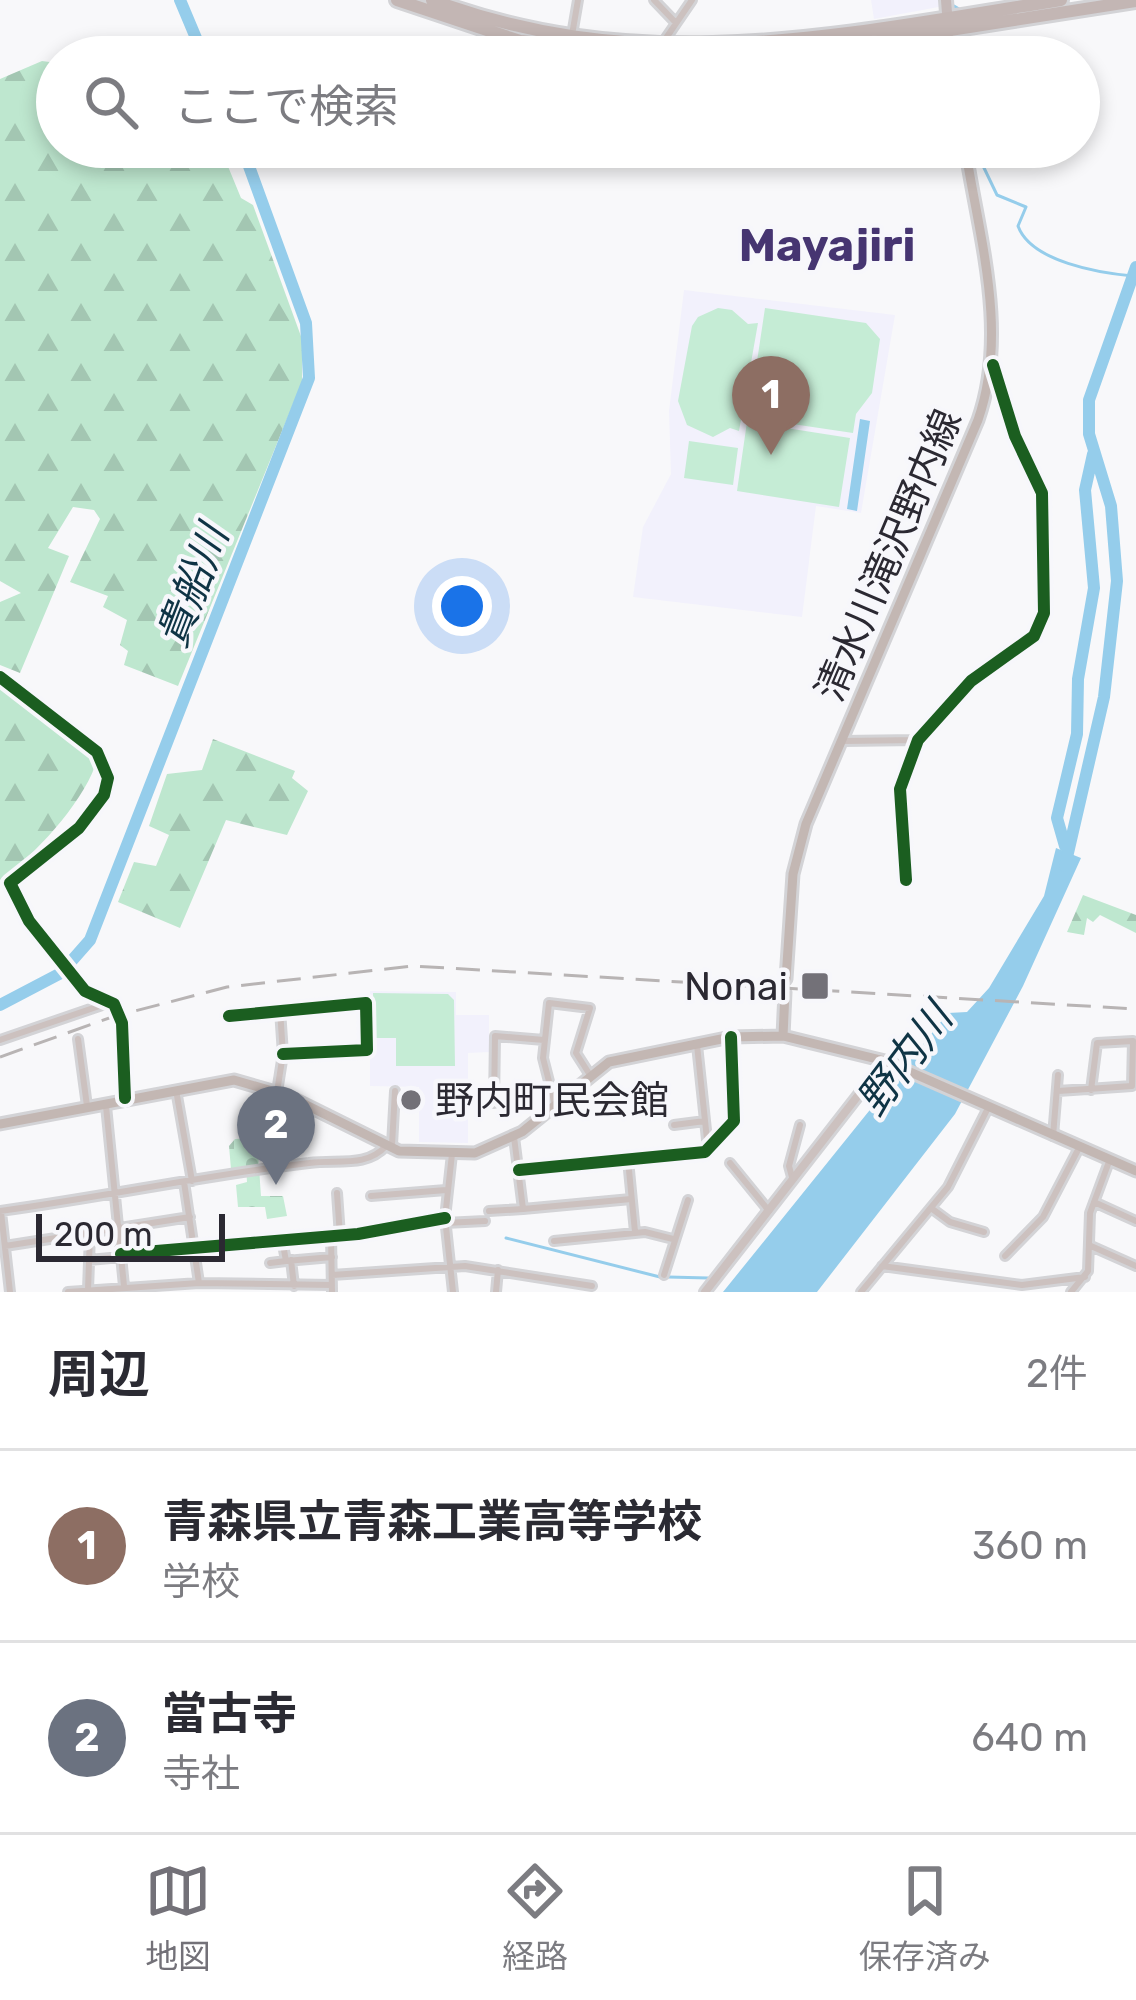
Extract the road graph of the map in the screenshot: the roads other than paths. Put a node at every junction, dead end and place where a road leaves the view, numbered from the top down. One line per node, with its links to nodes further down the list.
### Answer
1 (398, 0): 11 (highway)
2 (432, 0): 12 (highway)
3 (578, 0): 13 (street)
4 (654, 0): 9 (street)
5 (692, 0): 9 (street)
6 (946, 0): 10 (main road)
7 (1061, 0): 10 (highway)
8 (1134, 2): 10 (highway)
9 (676, 23): 14 (street)
10 (948, 24): 15 (highway); 16 (highway); 17 (main road)
11 (505, 36)
12 (562, 36)
13 (571, 36)
14 (669, 36)
15 (839, 36)
16 (863, 36)
17 (949, 36)
18 (968, 168): 19 (main road, 清水川滝沢野内線)
19 (993, 364): 21 (street); 22 (main road, 清水川滝沢野内線)
20 (0, 676): 32 (street)
21 (917, 740): 22 (street); 23 (street)
22 (843, 741): 24 (main road, 清水川滝沢野内線)
23 (906, 880)
24 (786, 979)
25 (785, 992): 29 (main road)
26 (280, 1010): 27 (street); 35 (street); 35 (street)
27 (229, 1016)
28 (121, 1018): 44 (street)
29 (783, 1036): 30 (main road); 36 (main road)
30 (730, 1037): 34 (main road); 58 (street)
31 (78, 1039): 48 (street)
32 (0, 1040)
33 (544, 1040): 37 (street); 46 (street); 47 (street)
34 (697, 1043): 37 (main road); 50 (street)
35 (283, 1054): 43 (street)
36 (889, 1063): 49 (main road); 65 (street)
37 (590, 1075): 47 (main road)
38 (1058, 1075): 42 (street)
39 (176, 1088): 43 (main road); 44 (main road); 66 (street)
40 (1091, 1090): 40 (street); 42 (street)
41 (395, 1091): 57 (street)
42 (1058, 1091): 54 (street)
43 (277, 1092): 57 (main road)
44 (125, 1098): 45 (main road)
45 (106, 1102): 48 (main road); 70 (street)
46 (494, 1103)
47 (555, 1105): 55 (main road)
48 (86, 1106): 51 (main road)
49 (988, 1108): 54 (main road); 75 (street)
50 (705, 1121): 52 (street); 58 (street)
51 (0, 1124)
52 (674, 1125)
53 (800, 1125): 65 (street)
54 (1053, 1136): 56 (main road)
55 (514, 1137): 59 (main road); 63 (street)
56 (1080, 1147): 60 (main road); 96 (street)
57 (389, 1148): 59 (main road); 66 (street)
58 (708, 1149): 61 (street)
59 (452, 1154): 67 (street)
60 (1110, 1159): 64 (main road); 73 (street)
61 (628, 1160): 63 (street); 71 (street)
62 (730, 1162): 78 (street)
63 (519, 1171): 74 (street)
64 (1136, 1171)
65 (793, 1180): 78 (street)
66 (188, 1182): 70 (street); 79 (street)
67 (446, 1190): 69 (street); 80 (street)
68 (337, 1193): 87 (street)
69 (370, 1196)
70 (115, 1197): 76 (street); 83 (street)
71 (631, 1199): 74 (street); 85 (street)
72 (688, 1200): 90 (street)
73 (1094, 1202): 82 (street); 94 (street)
74 (523, 1208): 77 (street)
75 (931, 1208): 86 (street); 101 (street)
76 (0, 1210): 93 (street)
77 (489, 1211)
78 (769, 1211): 117 (street)
79 (190, 1217): 83 (street); 92 (street)
80 (445, 1221): 81 (street); 87 (street); 102 (street)
81 (485, 1221)
82 (1136, 1221)
83 (119, 1228): 84 (street); 95 (street)
84 (90, 1232): 93 (street); 98 (street)
85 (635, 1232): 90 (street); 91 (street)
86 (984, 1232)
87 (340, 1235): 88 (street)
88 (331, 1236): 89 (street); 97 (street)
89 (283, 1239): 92 (street); 99 (street)
90 (674, 1240): 105 (street)
91 (554, 1241)
92 (194, 1244): 95 (street); 107 (street)
93 (5, 1246): 113 (street)
94 (1091, 1246): 103 (street); 106 (street)
95 (121, 1255): 98 (street); 109 (street)
96 (1005, 1256)
97 (332, 1257): 99 (street); 108 (street)
98 (89, 1260): 112 (street)
99 (289, 1261): 100 (street); 110 (street)
100 (270, 1263)
101 (882, 1266): 106 (street); 118 (street)
102 (451, 1267): 104 (street); 108 (street); 115 (street)
103 (1136, 1267)
104 (498, 1270): 111 (street); 116 (street)
105 (664, 1274)
106 (1085, 1277): 119 (street)
107 (199, 1283): 109 (street); 110 (street)
108 (332, 1284): 110 (street)
109 (124, 1286): 112 (street)
110 (294, 1286)
111 (592, 1286)
112 (88, 1290): 114 (street)
113 (10, 1292)
114 (68, 1292)
115 (453, 1292)
116 (496, 1292)
117 (705, 1292)
118 (861, 1292)
119 (1070, 1292)

